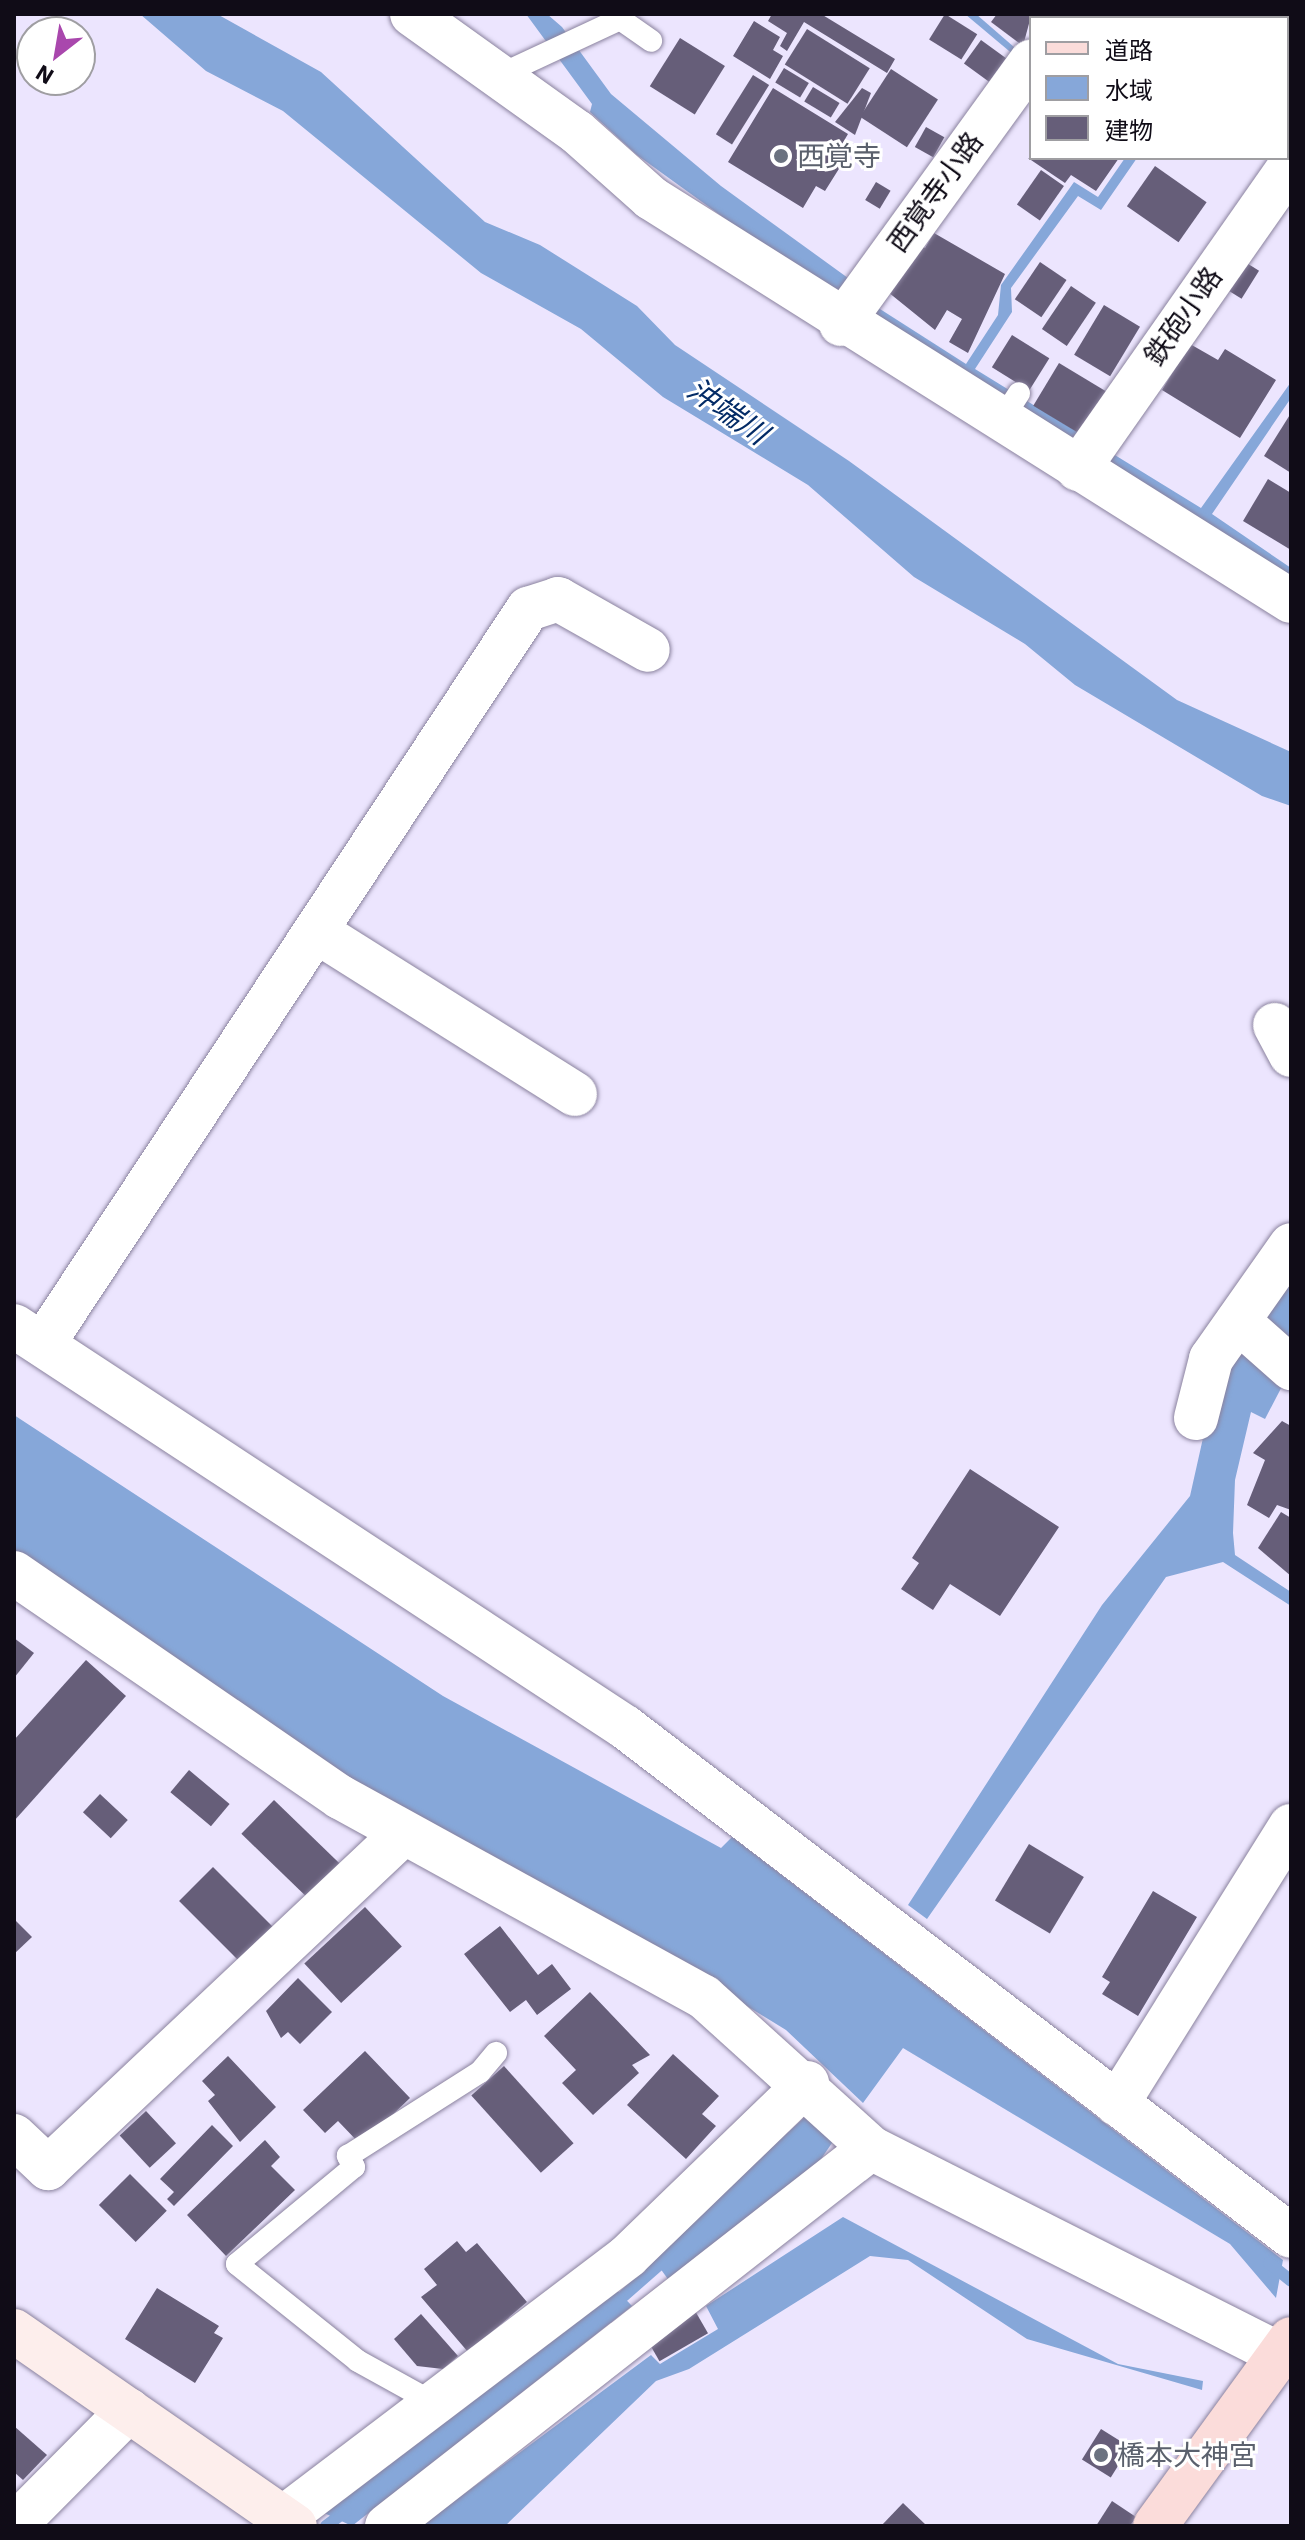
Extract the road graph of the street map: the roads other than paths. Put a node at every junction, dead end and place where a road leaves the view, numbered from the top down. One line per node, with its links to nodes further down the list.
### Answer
1 (412, 14): 4 (street)
2 (651, 41): 4 (lane)
3 (1029, 64): 6 (street, 西覚寺小路)
4 (500, 75): 6 (street)
5 (1291, 165): 7 (street, 鉄砲小路)
6 (851, 308): 7 (street)
7 (1090, 452): 8 (street)
8 (1291, 601)
9 (648, 650): 10 (street)
10 (316, 931): 11 (street); 14 (street)
11 (575, 1094)
12 (1291, 1245): 13 (street)
13 (1242, 1325): 15 (street); 16 (street)
14 (28, 1335): 22 (street)
15 (1291, 1368)
16 (1196, 1418)
17 (14, 1573): 19 (street)
18 (1291, 1826): 22 (street)
19 (402, 1834): 21 (street); 24 (street)
20 (496, 2053): 30 (lane)
21 (807, 2083): 23 (street); 26 (street)
22 (1117, 2104): 25 (street)
23 (858, 2135): 27 (street); 29 (street)
24 (14, 2136)
25 (1291, 2236)
26 (628, 2256): 27 (street); 30 (street)
27 (659, 2314): 34 (street)
28 (14, 2331): 31 (street)
29 (1287, 2353): 35 (main road)
30 (434, 2403): 32 (street)
31 (129, 2410): 32 (street); 33 (street)
32 (289, 2522)
33 (14, 2526)
34 (387, 2526)
35 (1155, 2526)

